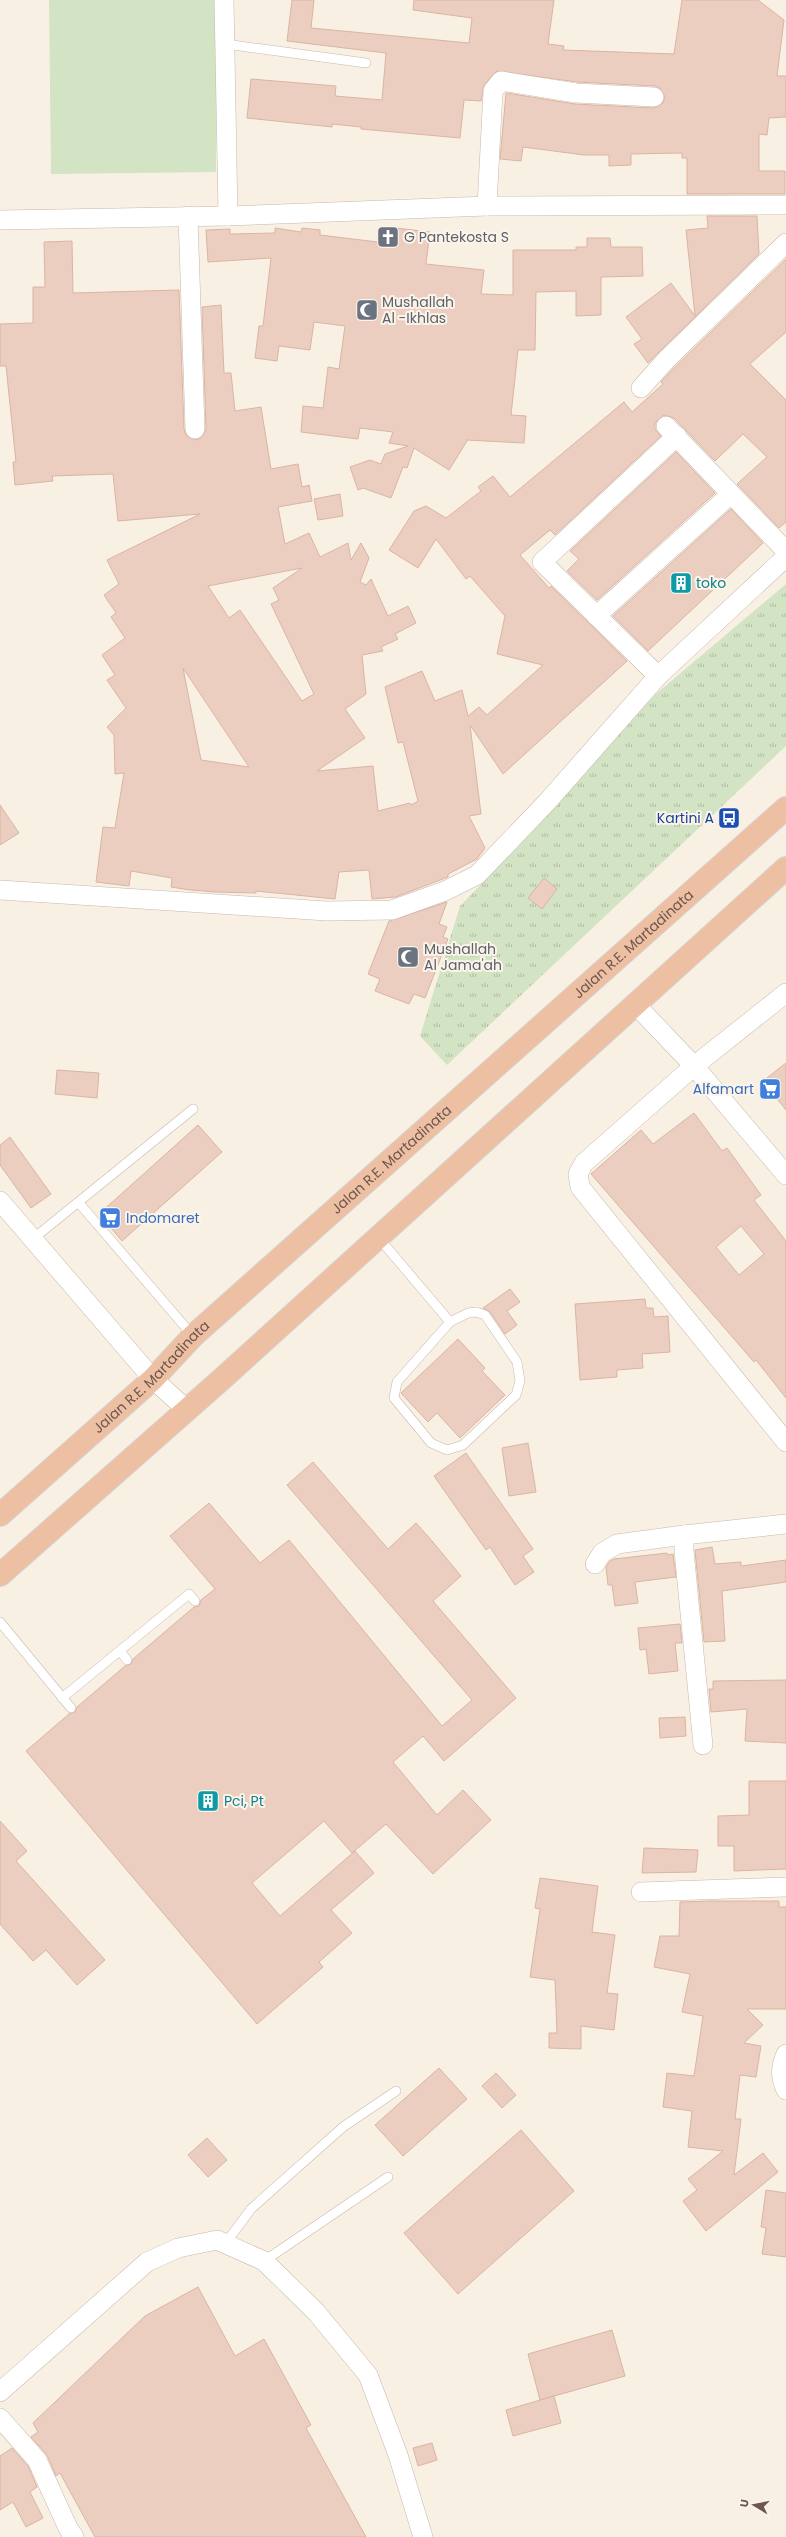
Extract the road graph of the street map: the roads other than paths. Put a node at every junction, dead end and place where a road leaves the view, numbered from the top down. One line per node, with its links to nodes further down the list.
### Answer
1 (224, 0): 2 (street)
2 (224, 44): 3 (lane); 8 (street)
3 (366, 63)
4 (654, 97): 6 (street)
5 (786, 205): 6 (street)
6 (487, 206): 8 (street)
7 (188, 216): 8 (street); 9 (street); 12 (street)
8 (228, 216)
9 (0, 220)
10 (786, 243): 11 (street)
11 (641, 388)
12 (195, 429)
13 (731, 494): 14 (street); 16 (street); 16 (street)
14 (786, 551)
15 (786, 557): 17 (street)
16 (596, 616): 17 (street)
17 (658, 676): 20 (street)
18 (786, 808): 31 (highway, Jalan R.E. Martadinata)
19 (786, 868): 22 (highway)
20 (0, 890)
21 (786, 993): 23 (street)
22 (635, 1004): 23 (street); 28 (highway)
23 (694, 1066): 25 (street); 34 (street)
24 (193, 1109): 27 (lane)
25 (786, 1175)
26 (0, 1201): 29 (street)
27 (79, 1203): 29 (lane); 31 (lane)
28 (378, 1237): 30 (lane); 33 (highway)
29 (34, 1238): 32 (street)
30 (450, 1322): 30 (lane)
31 (193, 1336): 32 (highway, Jalan R.E. Martadinata)
32 (152, 1379): 33 (street); 35 (highway, Jalan R.E. Martadinata)
33 (186, 1409): 39 (highway)
34 (786, 1442)
35 (0, 1515)
36 (786, 1524): 37 (street)
37 (684, 1535): 38 (street); 46 (street)
38 (595, 1564)
39 (0, 1575)
40 (195, 1601): 42 (lane)
41 (0, 1622): 44 (lane)
42 (120, 1651): 43 (lane); 44 (lane)
43 (127, 1660)
44 (62, 1698): 45 (lane)
45 (71, 1708)
46 (703, 1745)
47 (786, 1887): 48 (street)
48 (642, 1892)
49 (786, 2054): 50 (street)
50 (786, 2090)
51 (396, 2091): 53 (lane)
52 (388, 2177): 54 (lane)
53 (225, 2244): 54 (street); 55 (street)
54 (264, 2261): 58 (street)
55 (0, 2392)
56 (0, 2418): 57 (street)
57 (74, 2537)
58 (423, 2537)

